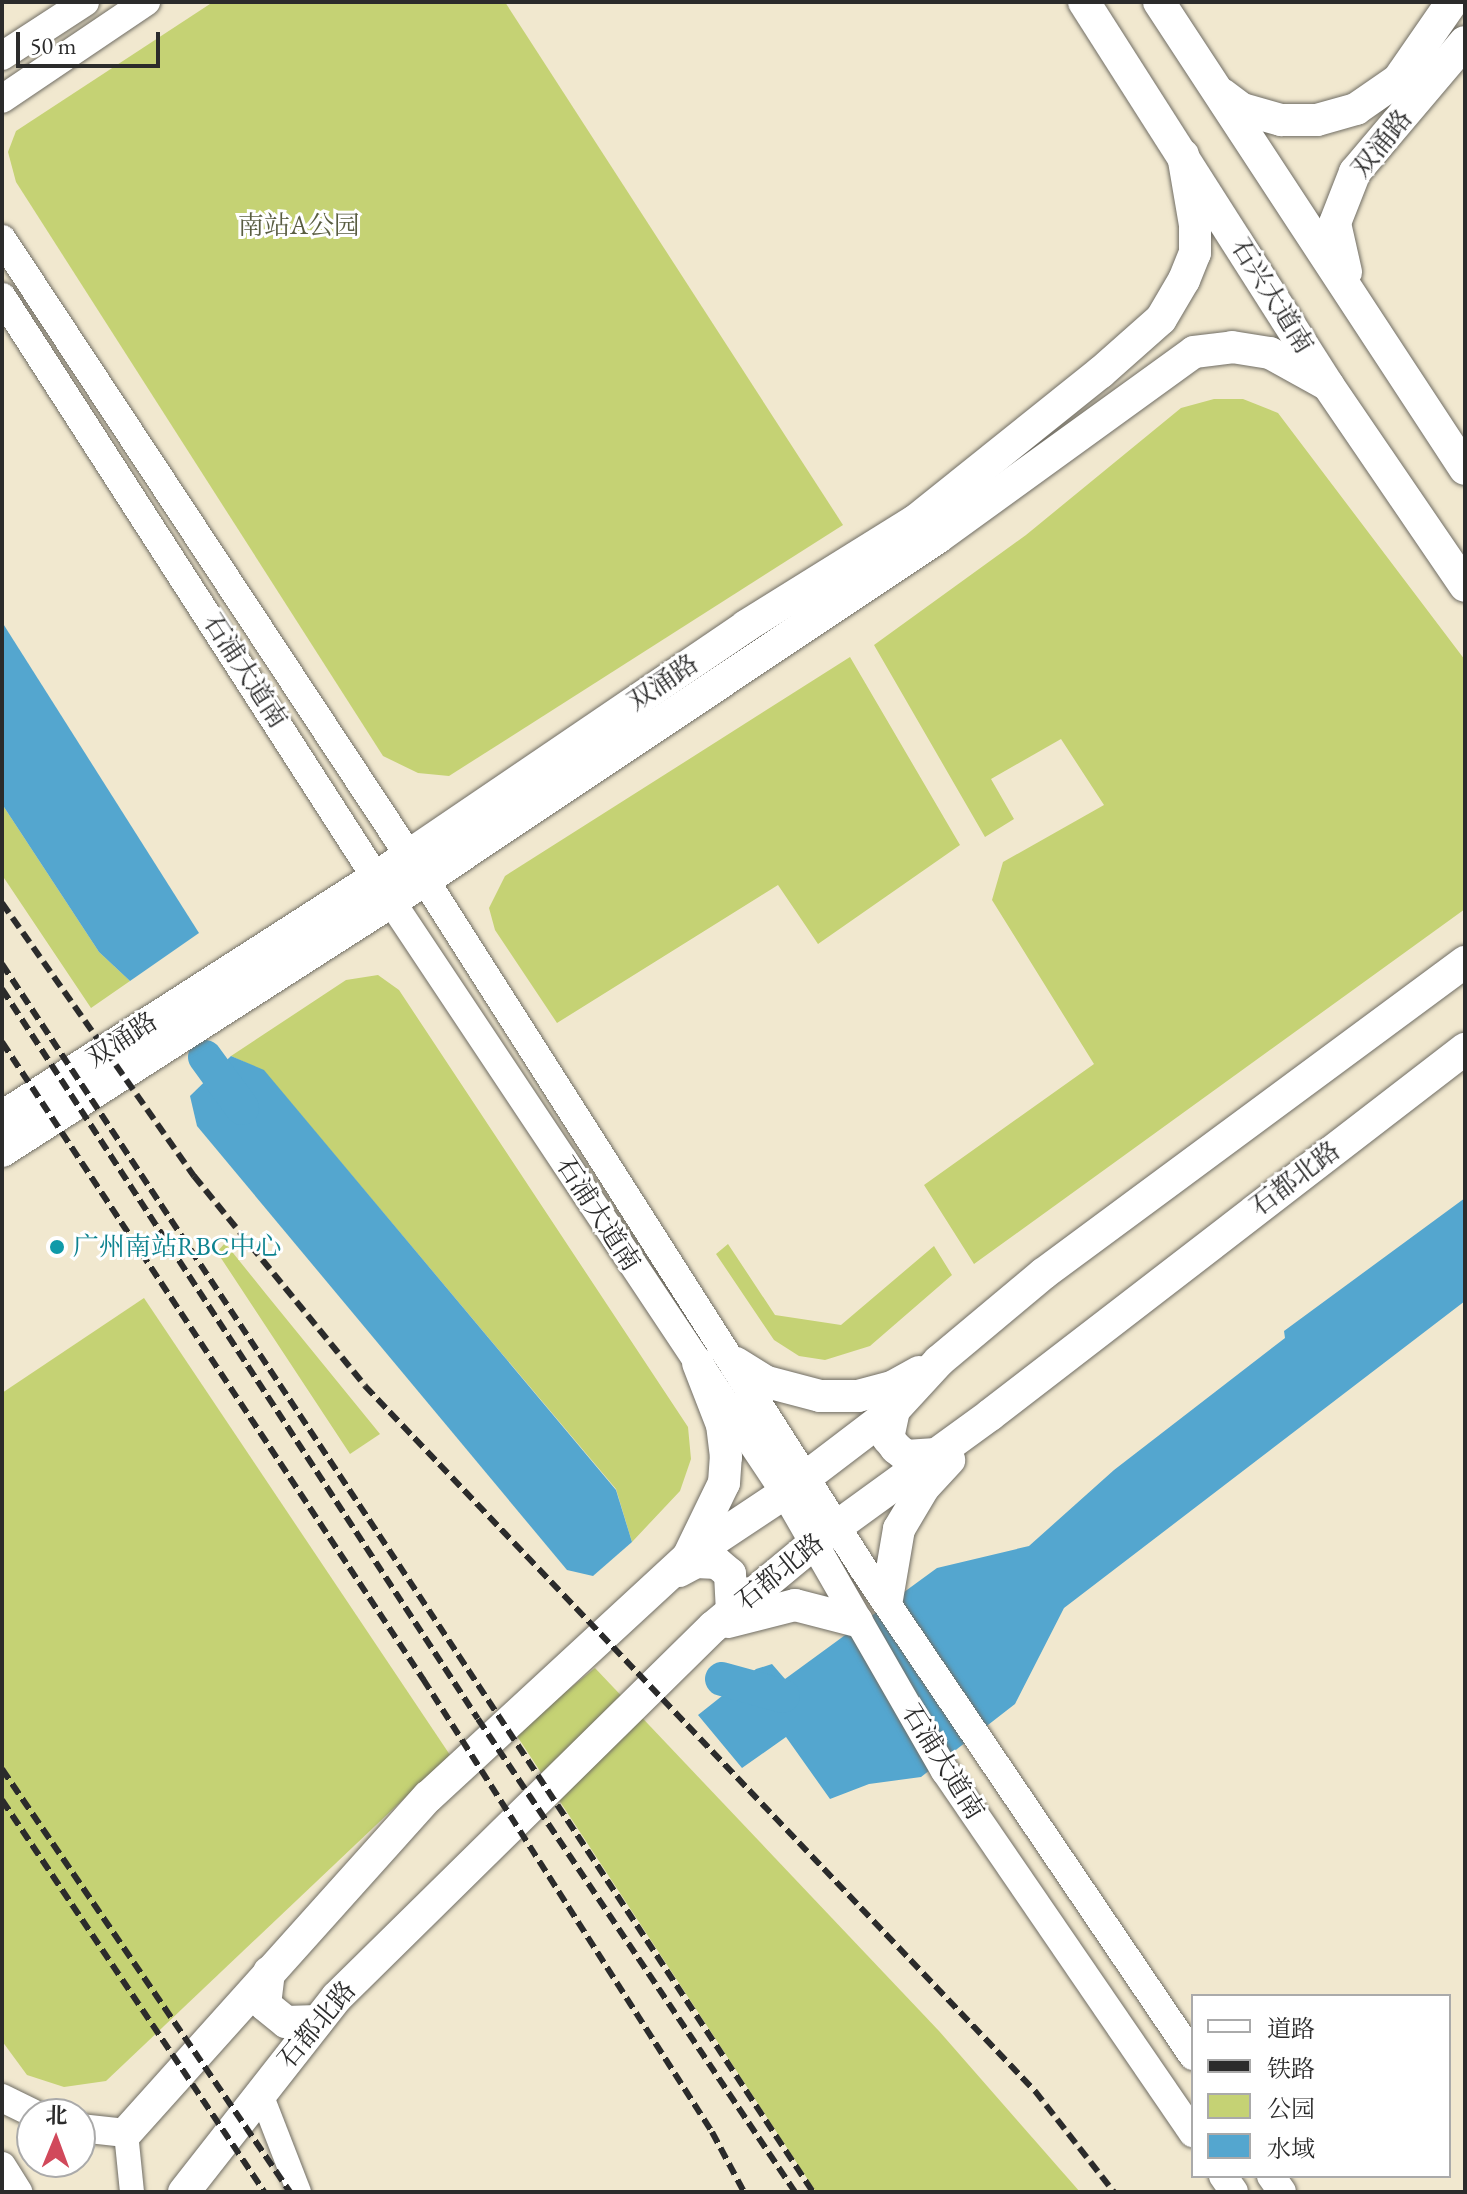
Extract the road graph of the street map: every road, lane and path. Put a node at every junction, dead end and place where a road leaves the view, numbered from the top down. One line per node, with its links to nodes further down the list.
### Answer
1 (85, 2): 7 (street)
2 (146, 2): 9 (street)
3 (1084, 2): 10 (main road, 石兴大道南)
4 (1159, 2): 8 (main road)
5 (1452, 2): 8 (main road, 双涌路)
6 (1465, 42): 13 (main road, 双涌路)
7 (2, 56)
8 (1217, 90): 13 (main road)
9 (2, 99)
10 (1183, 155): 14 (main road, 石兴大道南); 17 (main road, 双涌路)
11 (6, 253): 17 (street, 石浦大道南)
12 (2, 297): 18 (street, 石浦大道南)
13 (1358, 305): 15 (main road)
14 (1328, 385): 16 (main road, 石兴大道南); 17 (main road, 双涌路)
15 (1465, 469)
16 (1465, 586)
17 (417, 868): 18 (main road, 双涌路); 23 (street, 石浦大道南)
18 (384, 888): 21 (main road, 双涌路); 22 (main road, 双涌路); 24 (street, 石浦大道南)
19 (1465, 962): 25 (main road)
20 (1465, 1049): 29 (main road, 石都北路)
21 (2, 1117)
22 (2, 1151)
23 (693, 1297): 24 (street); 27 (street, 石浦大道南)
24 (668, 1320): 26 (street, 石浦大道南)
25 (939, 1361): 27 (main road); 28 (main road)
26 (698, 1363): 31 (street, 石浦大道南); 33 (main road)
27 (736, 1363): 31 (street, 石浦大道南)
28 (894, 1410): 30 (main road); 31 (main road)
29 (990, 1415): 30 (main road, 石都北路); 34 (main road)
30 (936, 1454): 32 (main road, 石都北路)
31 (796, 1484): 32 (street, 石浦大道南); 33 (main road)
32 (825, 1535): 34 (street, 石浦大道南); 35 (main road, 石都北路); 36 (street, 石浦大道南)
33 (679, 1567): 35 (main road); 37 (main road)
34 (887, 1599): 36 (street); 39 (street, 石浦大道南)
35 (723, 1618): 36 (main road); 38 (main road, 石都北路)
36 (857, 1621): 42 (street, 石浦大道南)
37 (269, 1972): 38 (main road); 43 (main road)
38 (318, 2021): 40 (main road, 石都北路)
39 (1191, 2053)
40 (261, 2094): 47 (main road, 石都北路); 48 (street)
41 (96, 2130): 43 (street)
42 (1191, 2130)
43 (126, 2133): 46 (street)
44 (2, 2166): 45 (street)
45 (18, 2192)
46 (132, 2192)
47 (184, 2192)
48 (299, 2192)

